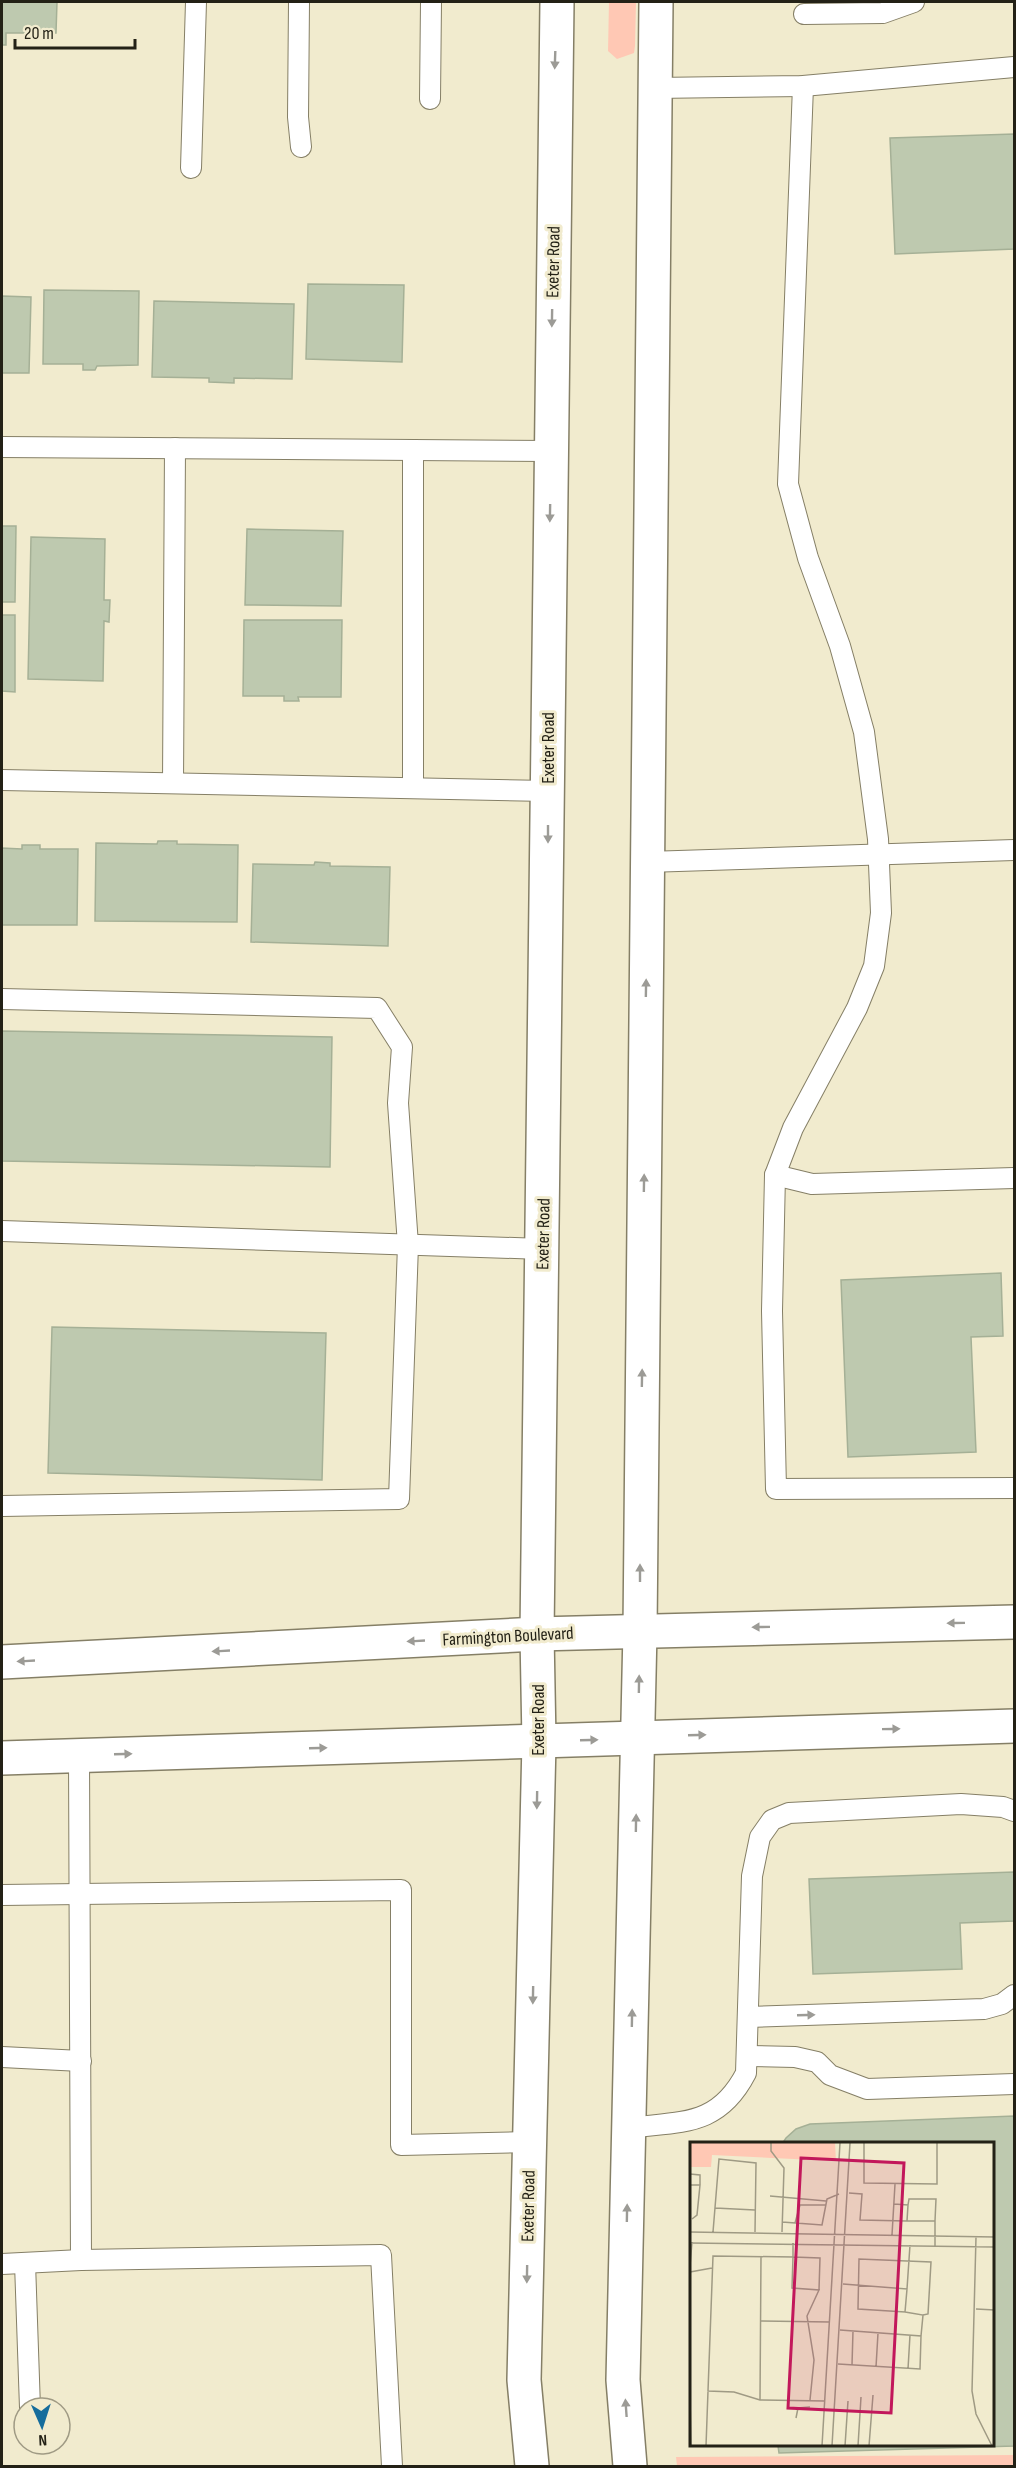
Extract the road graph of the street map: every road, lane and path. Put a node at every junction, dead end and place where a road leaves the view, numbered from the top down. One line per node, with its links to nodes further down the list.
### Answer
1 (196, 2): 13 (lane)
2 (299, 2): 12 (lane)
3 (431, 2): 11 (lane)
4 (557, 2): 17 (street, Exeter Road, one-way to 17)
5 (656, 2): 10 (street)
6 (914, 2): 7 (lane)
7 (804, 14)
8 (1014, 67): 9 (lane)
9 (803, 86): 10 (lane); 23 (lane)
10 (654, 87): 24 (street)
11 (430, 99)
12 (301, 147)
13 (191, 168)
14 (2, 447): 15 (lane)
15 (175, 448): 16 (lane); 19 (lane)
16 (413, 450): 17 (lane); 20 (lane)
17 (551, 451): 21 (street, Exeter Road, one-way to 21)
18 (2, 780): 19 (lane)
19 (173, 783): 20 (lane)
20 (413, 788): 21 (lane)
21 (548, 791): 30 (street, Exeter Road, one-way to 30)
22 (1014, 850): 23 (lane)
23 (879, 855): 24 (lane); 26 (lane)
24 (647, 862): 34 (street, one-way to 24)
25 (2, 999): 29 (lane)
26 (775, 1175): 27 (lane); 31 (lane)
27 (1014, 1178)
28 (2, 1231): 29 (lane)
29 (408, 1245): 30 (lane); 32 (lane)
30 (542, 1249): 35 (street, Exeter Road)
31 (1014, 1488)
32 (2, 1506)
33 (1014, 1622): 34 (street, Farmington Boulevard, one-way to 34)
34 (640, 1631): 35 (street, Farmington Boulevard); 38 (street, one-way to 34)
35 (537, 1634): 36 (street, Farmington Boulevard, one-way to 36); 39 (street, Exeter Road)
36 (2, 1662)
37 (1014, 1726): 38 (street, one-way to 37)
38 (638, 1738): 39 (street, one-way to 38); 51 (street, one-way to 38)
39 (539, 1742): 40 (street, one-way to 39); 52 (street, Exeter Road, one-way to 52)
40 (79, 1755): 41 (street); 44 (lane)
41 (2, 1758)
42 (1014, 1811): 46 (lane)
43 (2, 1895): 44 (lane)
44 (80, 1895): 49 (lane); 52 (lane)
45 (1014, 1995): 46 (lane, one-way to 45)
46 (748, 2017): 47 (lane)
47 (747, 2056): 50 (lane); 51 (lane)
48 (2, 2057): 49 (lane)
49 (81, 2061): 53 (lane)
50 (1014, 2084)
51 (630, 2128): 59 (street, one-way to 51)
52 (530, 2142): 58 (street, Exeter Road, one-way to 58)
53 (81, 2260): 54 (lane); 57 (lane)
54 (24, 2263): 55 (lane); 56 (lane)
55 (2, 2264)
56 (30, 2396)
57 (392, 2466)
58 (532, 2466)
59 (630, 2466)

